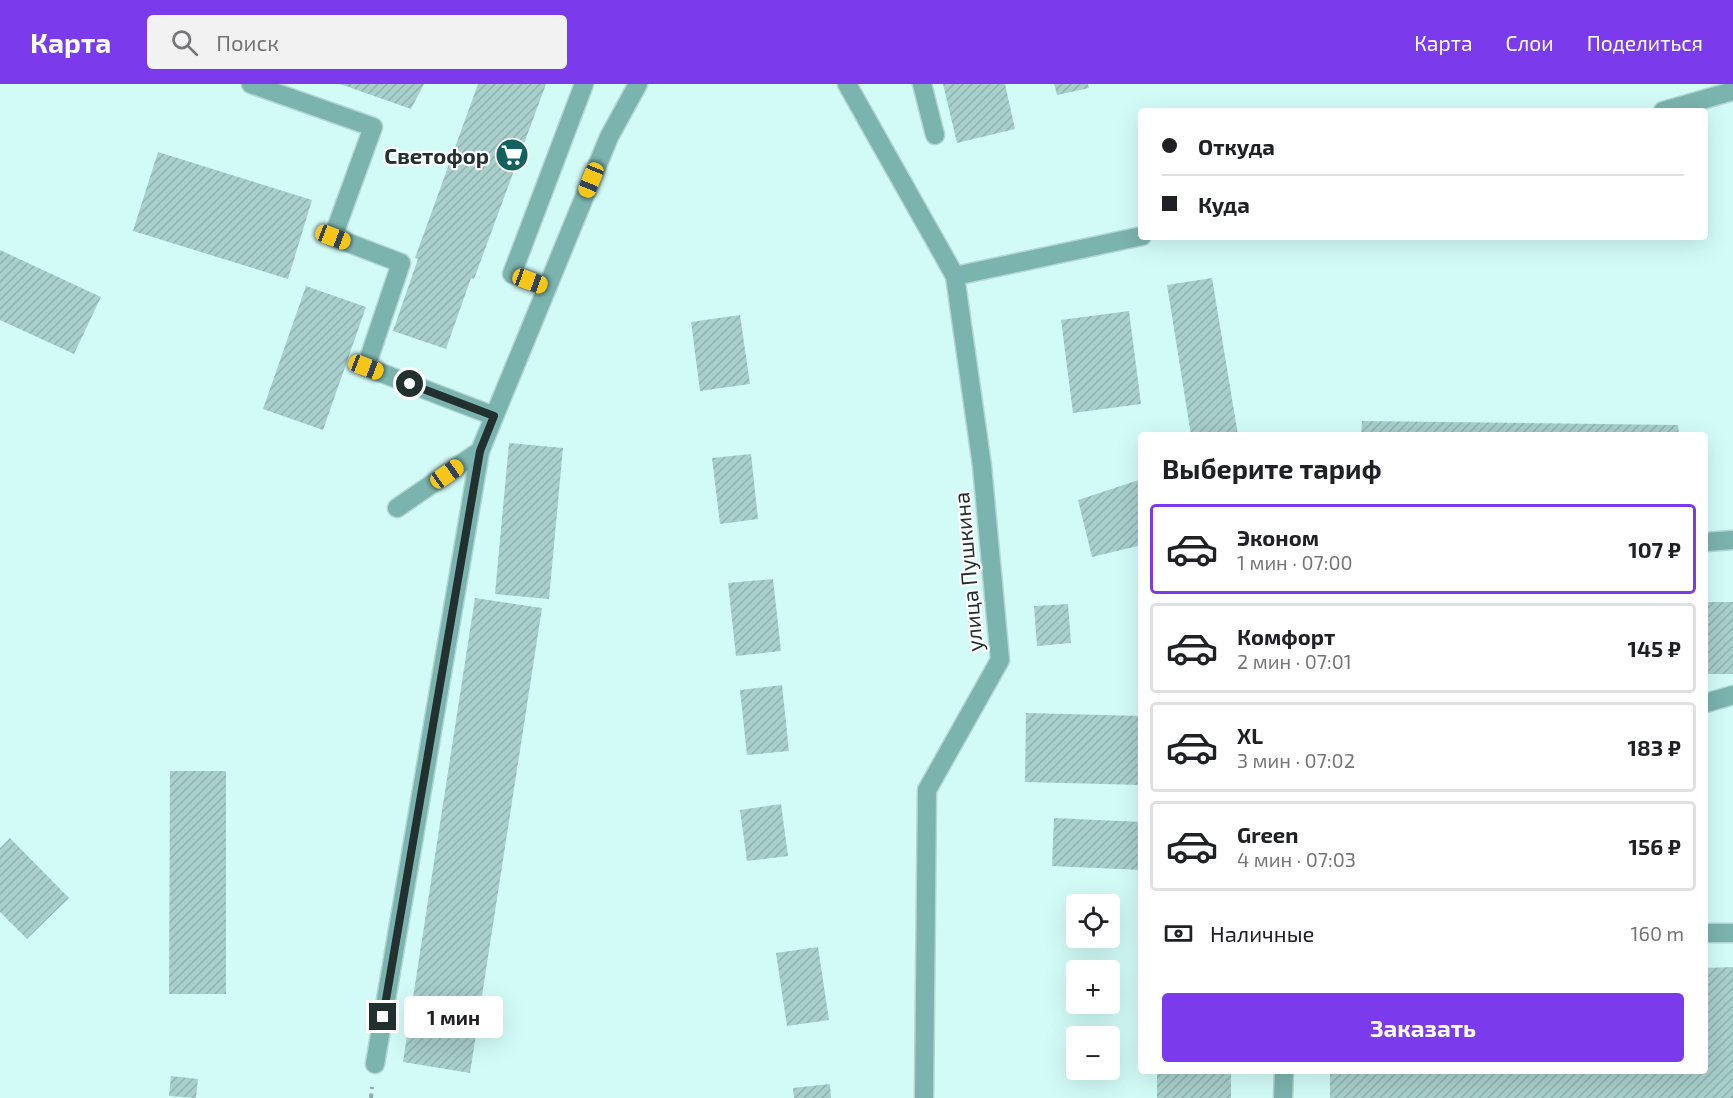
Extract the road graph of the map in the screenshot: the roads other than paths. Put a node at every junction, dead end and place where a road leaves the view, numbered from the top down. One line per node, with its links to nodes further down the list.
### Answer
1 (251, 84): 12 (street)
2 (584, 84): 11 (street)
3 (638, 84): 11 (street)
4 (847, 84): 10 (street)
5 (922, 84): 8 (street)
6 (1733, 92): 7 (street)
7 (1674, 108)
8 (935, 135)
9 (1138, 237): 10 (street)
10 (954, 276): 23 (street, улица Пушкина)
11 (548, 287): 12 (street)
12 (494, 416): 13 (street)
13 (480, 451): 14 (street); 21 (street)
14 (397, 508)
15 (1733, 540): 16 (street)
16 (1708, 542)
17 (1733, 695): 18 (street)
18 (1708, 703)
19 (1708, 933): 20 (street)
20 (1733, 933)
21 (375, 1064)
22 (1284, 1074): 24 (street)
23 (924, 1098)
24 (1283, 1098)

